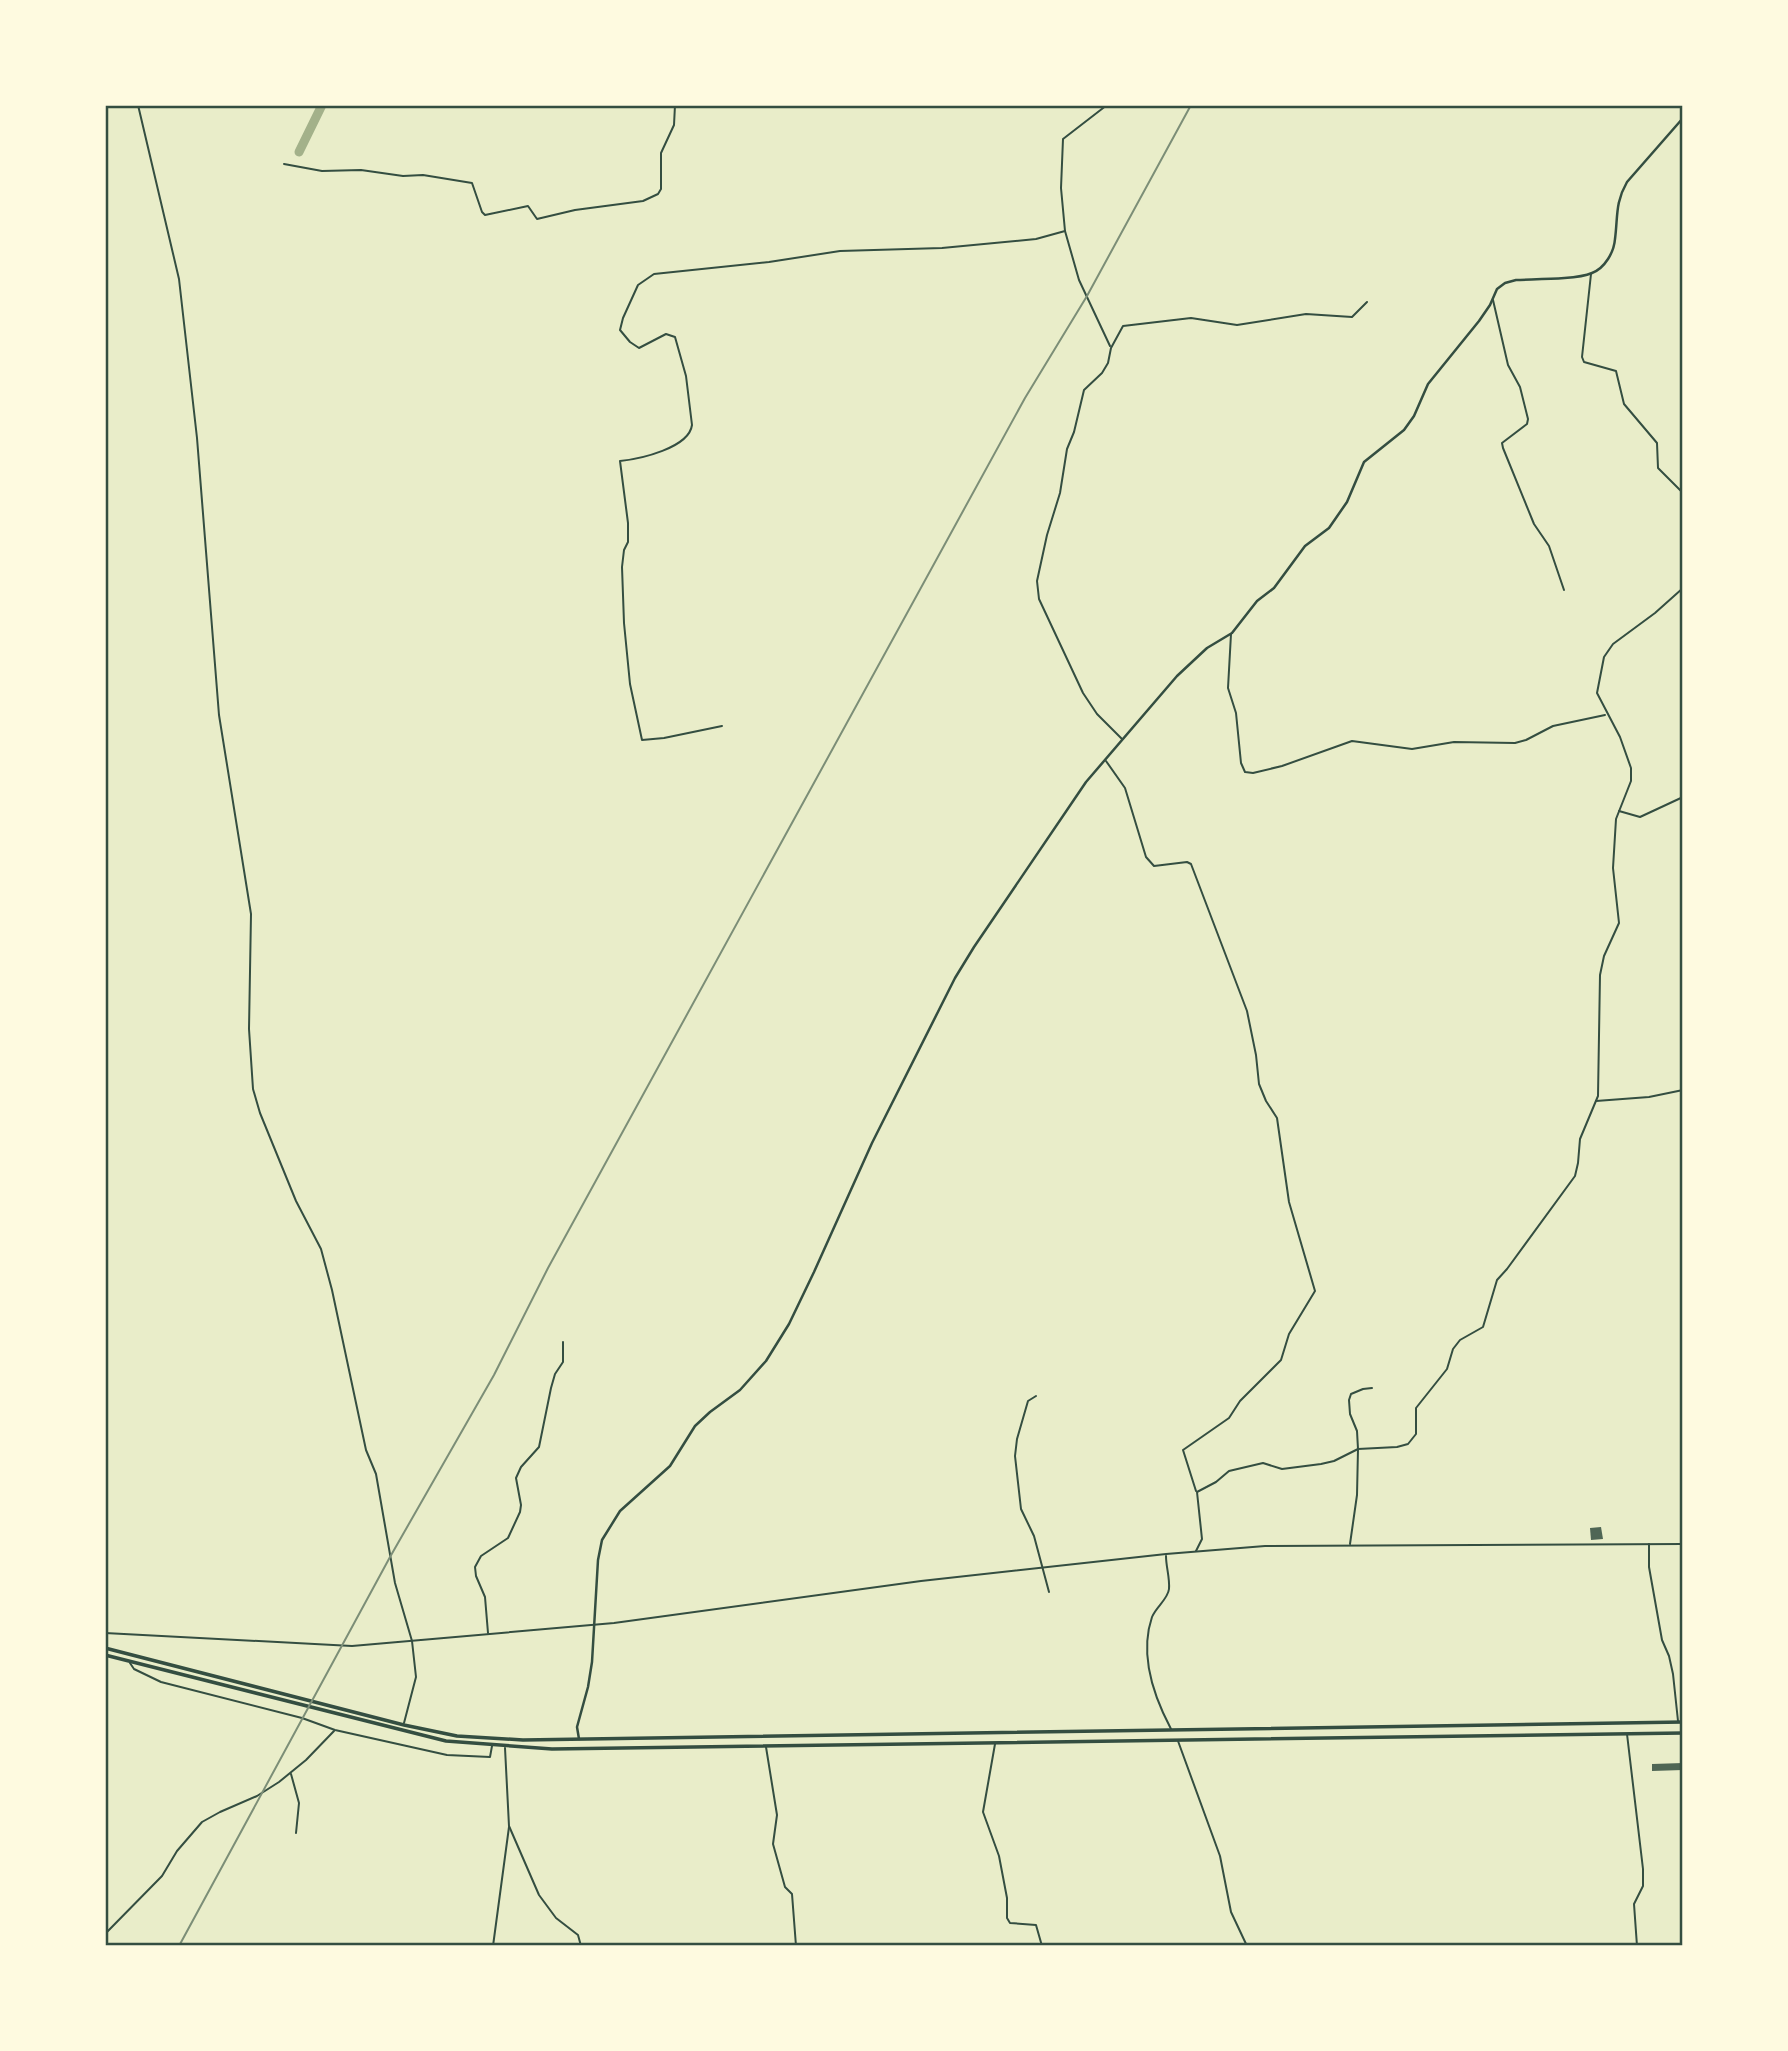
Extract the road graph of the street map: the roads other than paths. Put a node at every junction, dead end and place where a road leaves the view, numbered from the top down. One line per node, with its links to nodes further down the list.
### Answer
1 (138, 105): 38 (street)
2 (675, 105): 5 (street)
3 (1107, 105): 6 (street)
4 (1683, 118): 7 (main road)
5 (284, 164)
6 (1065, 231): 10 (street); 16 (street)
7 (1591, 274): 8 (main road); 11 (street)
8 (1492, 300): 13 (street); 14 (main road)
9 (1367, 302): 10 (street)
10 (1111, 348): 17 (street)
11 (1683, 493)
12 (1683, 588): 15 (street)
13 (1564, 590)
14 (1232, 633): 15 (street); 17 (main road)
15 (1607, 715): 20 (street)
16 (722, 726)
17 (1123, 740): 18 (main road)
18 (1105, 760): 27 (street); 35 (main road)
19 (1683, 797): 20 (street)
20 (1618, 811): 22 (street)
21 (1683, 1090): 22 (street)
22 (1595, 1101): 26 (street)
23 (563, 1342): 37 (street)
24 (1372, 1388): 26 (street)
25 (1036, 1396): 33 (street)
26 (1358, 1449): 27 (street); 30 (street)
27 (1197, 1492): 31 (street)
28 (1649, 1543): 29 (street); 30 (street); 42 (street)
29 (1683, 1544)
30 (1350, 1546): 31 (street)
31 (1196, 1552): 32 (street)
32 (1166, 1554): 33 (street); 45 (street)
33 (1043, 1567): 34 (street); 35 (street)
34 (1049, 1592)
35 (595, 1624): 37 (street); 48 (main road)
36 (105, 1633): 38 (street)
37 (489, 1634): 38 (street)
38 (412, 1641): 43 (street)
39 (105, 1648): 43 (highway)
40 (105, 1655): 41 (highway)
41 (129, 1660): 44 (street); 51 (highway)
42 (1680, 1722): 45 (highway)
43 (404, 1725): 48 (highway)
44 (335, 1730): 51 (street); 54 (street)
45 (1171, 1730): 48 (highway)
46 (1683, 1733): 47 (highway)
47 (1627, 1734): 49 (highway); 63 (street)
48 (579, 1739)
49 (1177, 1740): 50 (highway); 62 (street)
50 (995, 1743): 52 (highway); 61 (street)
51 (492, 1745): 53 (highway)
52 (766, 1745): 53 (highway); 60 (street)
53 (505, 1747): 55 (street)
54 (290, 1773): 56 (street); 57 (street)
55 (509, 1826): 58 (street); 59 (street)
56 (296, 1833)
57 (105, 1934)
58 (493, 1946)
59 (581, 1946)
60 (796, 1946)
61 (1042, 1946)
62 (1247, 1946)
63 (1637, 1946)

